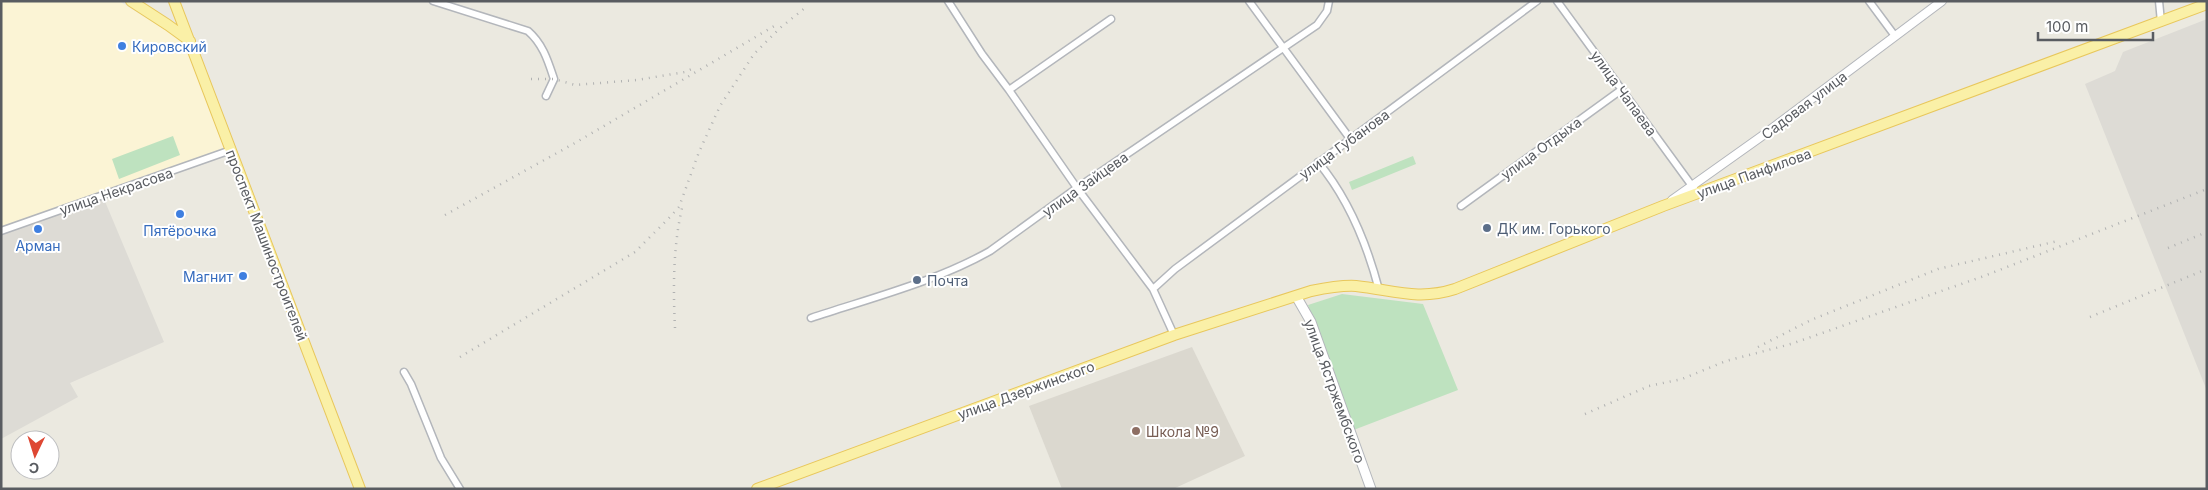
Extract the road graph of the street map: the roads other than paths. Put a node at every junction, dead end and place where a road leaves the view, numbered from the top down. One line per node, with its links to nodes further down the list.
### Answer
1 (131, 1): 16 (main road)
2 (433, 1): 20 (street)
3 (948, 1): 18 (street)
4 (1249, 1): 17 (street)
5 (1329, 1): 17 (street, улица Зайцева)
6 (1537, 1): 21 (street, улица Губанова)
7 (1557, 1): 19 (street, улица Чапаева)
8 (1869, 1): 15 (street)
9 (1942, 1): 15 (street, Садовая улица)
10 (2159, 1): 14 (street)
11 (175, 2): 16 (main road, проспект Машиностроителей)
12 (2207, 4): 14 (main road, улица Панфилова)
13 (1111, 19): 18 (street)
14 (2161, 22): 25 (main road, улица Панфилова)
15 (1894, 36): 25 (street, Садовая улица)
16 (190, 41): 22 (main road, проспект Машиностроителей)
17 (1283, 49): 21 (street); 24 (street, улица Зайцева)
18 (1009, 90): 24 (street)
19 (1621, 90): 25 (street, улица Чапаева); 26 (street, улица Отдыха)
20 (546, 96)
21 (1351, 140): 23 (street, улица Губанова)
22 (231, 150): 27 (street, улица Некрасова); 34 (main road, проспект Машиностроителей)
23 (1318, 162): 28 (street, улица Губанова); 29 (street)
24 (1077, 188): 28 (street); 31 (street, улица Зайцева)
25 (1694, 189): 29 (main road, улица Панфилова)
26 (1462, 206)
27 (1, 231)
28 (1153, 289): 32 (street)
29 (1379, 290): 30 (main road, улица Панфилова)
30 (1296, 296): 32 (main road, улица Дзержинского); 37 (main road, улица Ястржембского)
31 (811, 318)
32 (1174, 335): 36 (main road, улица Дзержинского)
33 (404, 372): 35 (street)
34 (360, 489)
35 (460, 489)
36 (757, 489)
37 (1371, 489)

